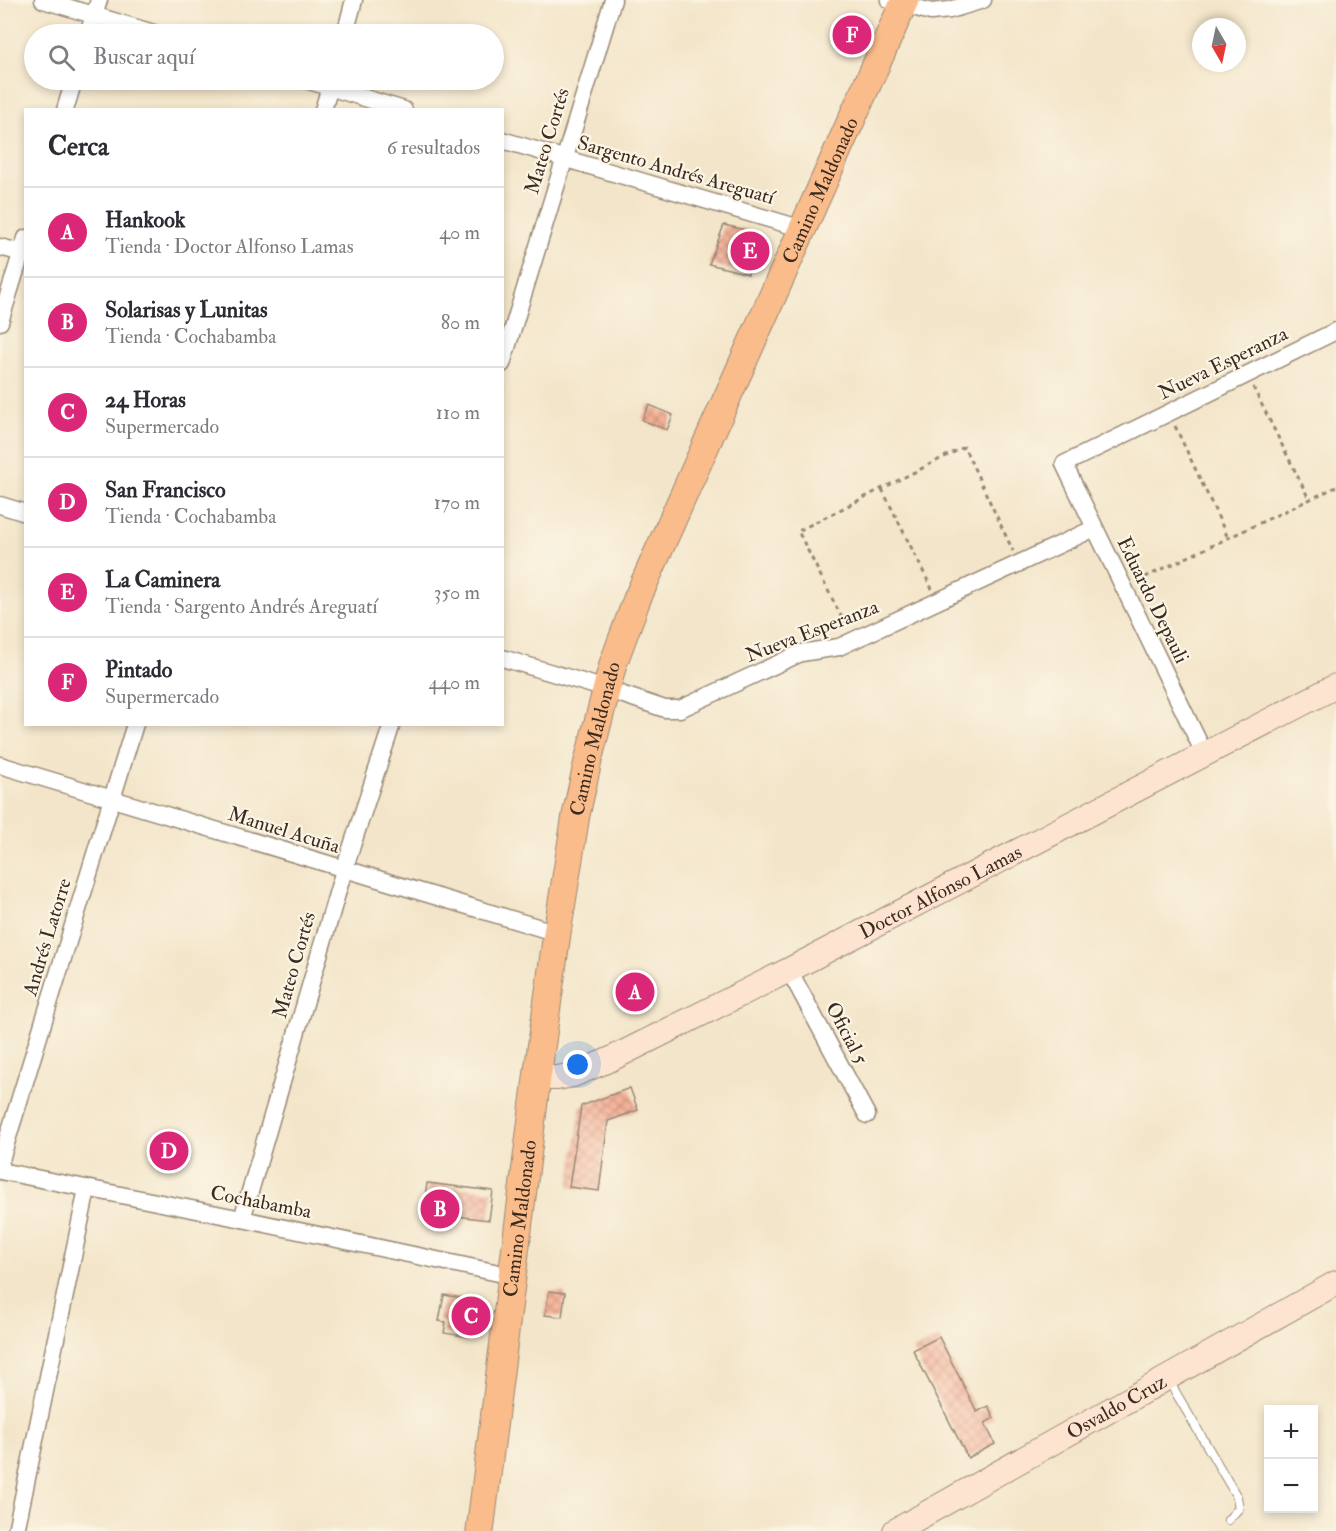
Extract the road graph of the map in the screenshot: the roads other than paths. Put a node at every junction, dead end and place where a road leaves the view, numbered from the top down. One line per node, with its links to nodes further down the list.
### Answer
1 (43, 0): 6 (street)
2 (354, 0): 9 (street)
3 (613, 0): 17 (street, Mateo Cortés)
4 (983, 0): 5 (street)
5 (899, 1): 18 (main road, Camino Maldonado)
6 (97, 8): 7 (street); 8 (street)
7 (91, 24)
8 (134, 24)
9 (348, 24)
10 (71, 90): 13 (street)
11 (329, 90): 14 (street)
12 (350, 90): 15 (street)
13 (66, 108)
14 (324, 108)
15 (399, 108)
16 (504, 141): 17 (street, Sargento Andrés Areguatí)
17 (563, 158): 18 (street, Sargento Andrés Areguatí); 23 (street, Mateo Cortés)
18 (803, 229): 30 (main road, Camino Maldonado)
19 (0, 247): 20 (street)
20 (24, 248): 21 (street)
21 (0, 322)
22 (1336, 332): 24 (street, Nueva Esperanza)
23 (504, 357)
24 (1064, 464): 27 (street, Eduardo Depauli)
25 (0, 505): 26 (street)
26 (24, 512)
27 (1095, 528): 30 (street, Nueva Esperanza); 33 (street, Eduardo Depauli)
28 (504, 659): 30 (street, Nueva Esperanza)
29 (1336, 686): 33 (street, Doctor Alfonso Lamas)
30 (606, 688): 37 (main road, Camino Maldonado)
31 (134, 726): 35 (street, Andrés Latorre)
32 (391, 726): 36 (street, Mateo Cortés)
33 (1205, 755): 38 (street, Doctor Alfonso Lamas)
34 (0, 765): 35 (street, Manuel Acuña)
35 (112, 799): 36 (street, Manuel Acuña); 41 (street, Andrés Latorre)
36 (344, 870): 37 (street, Manuel Acuña); 44 (street, Mateo Cortés)
37 (557, 933): 39 (main road, Camino Maldonado)
38 (789, 970): 39 (street, Doctor Alfonso Lamas); 40 (street, Oficial 5)
39 (537, 1078): 45 (main road, Camino Maldonado)
40 (867, 1115)
41 (0, 1163)
42 (0, 1171): 43 (street, Cochabamba)
43 (87, 1189): 44 (street, Cochabamba); 49 (street)
44 (242, 1219): 45 (street, Cochabamba)
45 (513, 1276): 50 (main road, Camino Maldonado)
46 (1336, 1283): 47 (street, Osvaldo Cruz)
47 (1167, 1378): 48 (lane); 51 (street, Osvaldo Cruz)
48 (1228, 1520)
49 (16, 1531)
50 (480, 1531)
51 (895, 1531)

